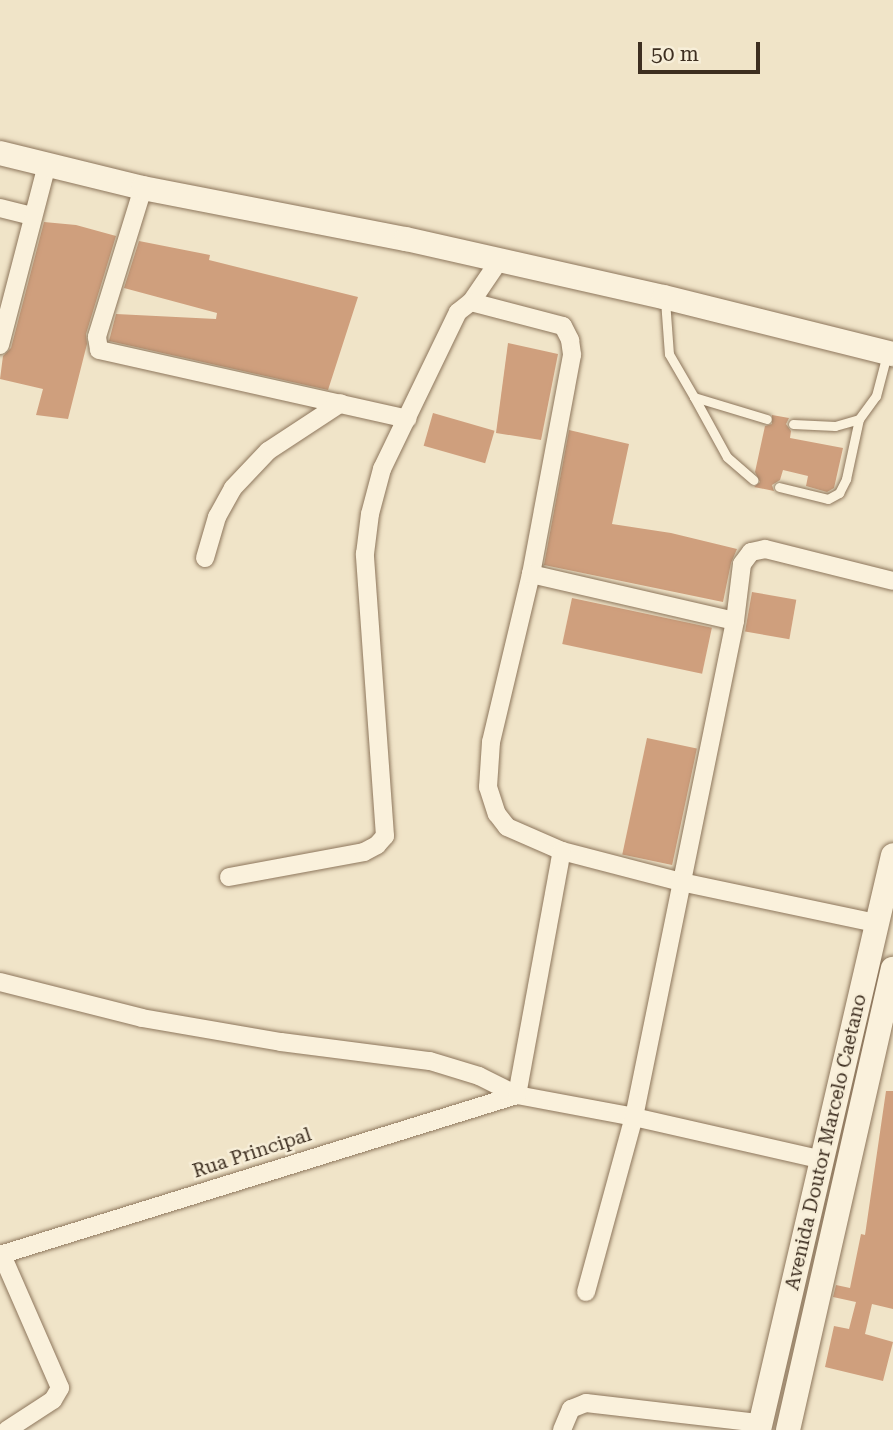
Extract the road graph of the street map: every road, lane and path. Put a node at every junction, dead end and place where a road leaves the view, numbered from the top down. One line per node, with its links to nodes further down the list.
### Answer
1 (0, 153): 2 (street)
2 (47, 164): 3 (street); 5 (street)
3 (143, 188): 6 (street); 12 (street)
4 (0, 208): 5 (street)
5 (33, 216): 9 (street)
6 (499, 261): 7 (street); 8 (street)
7 (664, 297): 10 (street); 11 (lane)
8 (471, 302): 13 (street); 20 (street)
9 (0, 345)
10 (890, 353): 15 (lane)
11 (694, 397): 14 (lane); 17 (lane)
12 (341, 403): 13 (street); 19 (street)
13 (407, 419): 25 (street)
14 (767, 419)
15 (859, 419): 16 (lane); 18 (lane)
16 (793, 424)
17 (753, 480)
18 (779, 487)
19 (205, 558)
20 (531, 574): 22 (street); 23 (street)
21 (893, 581): 22 (street)
22 (735, 621): 26 (street)
23 (562, 851): 26 (street); 30 (street)
24 (893, 855): 27 (street, Avenida Doutor Marcelo Caetano)
25 (229, 877)
26 (681, 882): 27 (street); 31 (street)
27 (884, 925): 32 (street, Avenida Doutor Marcelo Caetano)
28 (893, 969): 38 (street, Avenida Doutor Marcelo Caetano)
29 (0, 982): 30 (street)
30 (517, 1095): 31 (street); 33 (street, Rua Principal)
31 (634, 1117): 32 (street); 34 (street)
32 (823, 1160): 35 (street, Avenida Doutor Marcelo Caetano)
33 (1, 1255): 36 (street)
34 (586, 1292)
35 (760, 1427): 37 (street)
36 (7, 1430)
37 (562, 1430)
38 (788, 1430)

